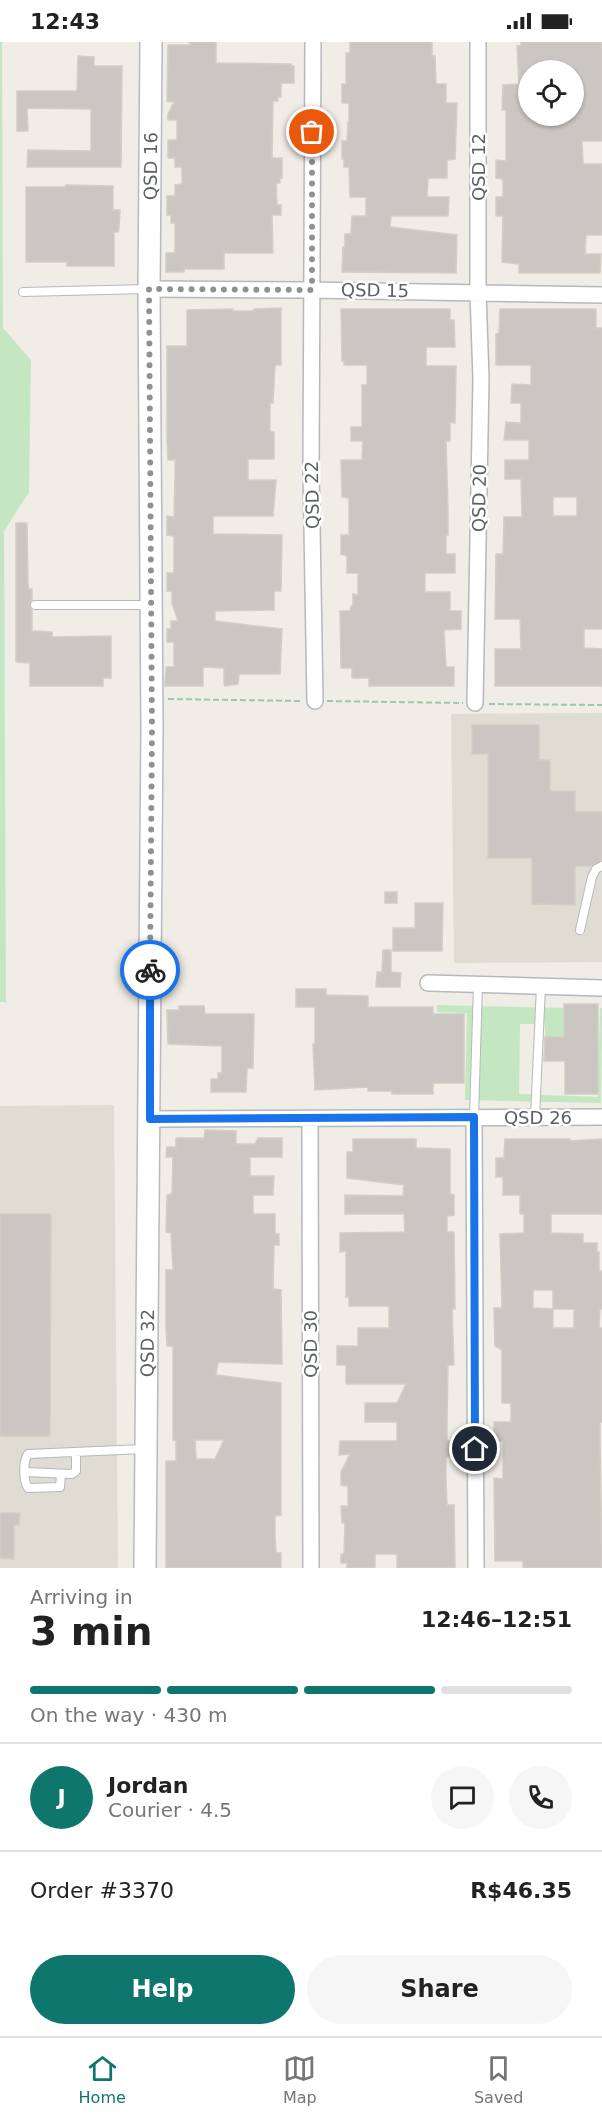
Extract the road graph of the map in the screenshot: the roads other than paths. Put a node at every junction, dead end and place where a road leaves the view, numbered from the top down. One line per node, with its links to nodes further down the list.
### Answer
1 (151, 42): 4 (street, QSD 16)
2 (313, 42): 5 (street, QSD 22)
3 (478, 42): 7 (street, QSD 12)
4 (149, 289): 5 (street, QSD 15); 6 (lane); 10 (street, QSD 16)
5 (312, 290): 7 (street, QSD 15); 12 (street, QSD 22)
6 (23, 292)
7 (478, 292): 8 (street, QSD 15); 13 (street, QSD 20)
8 (602, 295)
9 (35, 605): 10 (lane)
10 (150, 605): 11 (street, QSD 16)
11 (150, 699): 23 (street, QSD 32)
12 (315, 701)
13 (475, 703)
14 (602, 866): 15 (lane)
15 (580, 930)
16 (428, 982): 17 (street)
17 (478, 984): 18 (street); 20 (lane)
18 (541, 986): 19 (street); 21 (lane)
19 (602, 988)
20 (474, 1117): 21 (street, QSD 26); 24 (street, QSD 26); 31 (street)
21 (535, 1117): 22 (street, QSD 26)
22 (602, 1117)
23 (150, 1119): 24 (street, QSD 26); 25 (street, QSD 32)
24 (310, 1119): 30 (street, QSD 30)
25 (146, 1449): 26 (lane); 29 (street, QSD 32)
26 (76, 1452): 27 (lane); 28 (lane)
27 (26, 1472): 28 (lane); 28 (lane)
28 (61, 1474)
29 (145, 1568)
30 (311, 1568)
31 (476, 1568)

